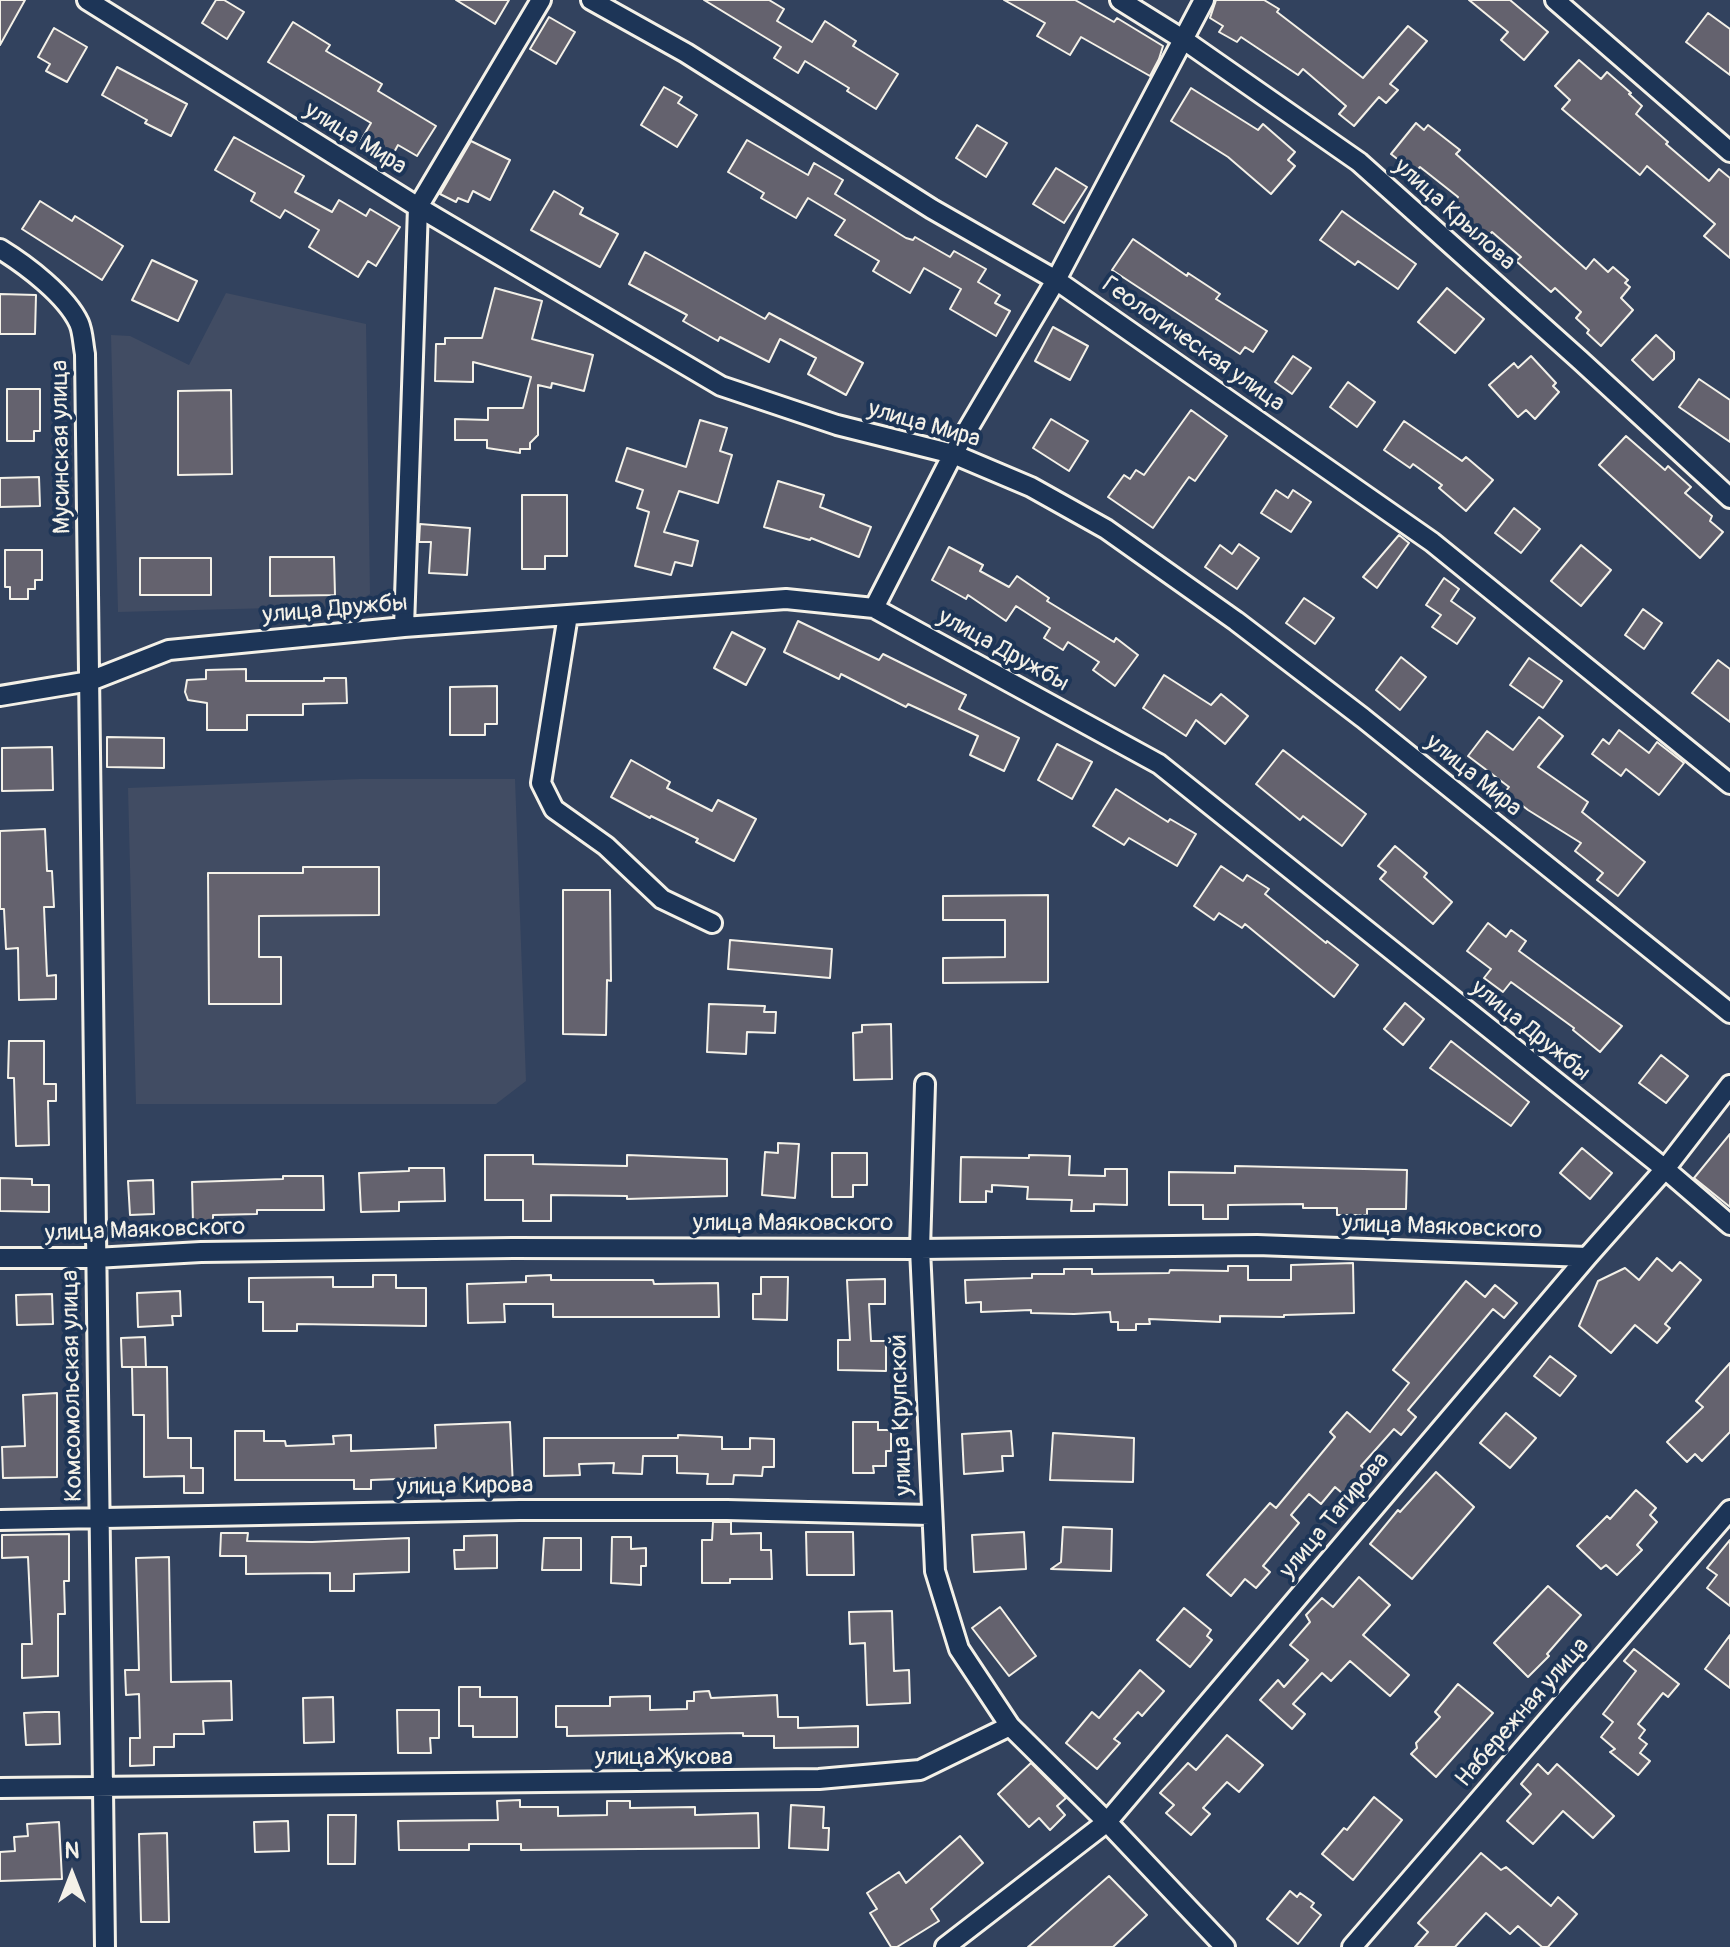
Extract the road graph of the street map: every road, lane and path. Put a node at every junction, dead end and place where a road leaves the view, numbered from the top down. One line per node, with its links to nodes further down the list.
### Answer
1 (87, 0): 9 (street, улица Мира)
2 (541, 0): 9 (street)
3 (591, 0): 11 (street, Геологическая улица)
4 (1120, 0): 7 (street, улица Крылова)
5 (1204, 0): 7 (street)
6 (1555, 0): 8 (street)
7 (1184, 40): 11 (street); 13 (street, улица Крылова)
8 (1730, 152)
9 (418, 207): 12 (street, улица Мира); 16 (street)
10 (0, 249): 17 (street, Мусинская улица)
11 (1056, 280): 12 (street); 19 (street, Геологическая улица)
12 (953, 454): 14 (street); 21 (street, улица Мира)
13 (1730, 498)
14 (874, 608): 15 (street, улица Дружбы); 24 (street, улица Дружбы)
15 (568, 615): 16 (street, улица Дружбы); 20 (street)
16 (404, 627): 17 (street, улица Дружбы)
17 (90, 681): 18 (street, улица Дружбы); 29 (street, Комсомольская улица)
18 (0, 696)
19 (1730, 784)
20 (712, 923)
21 (1730, 1013)
22 (925, 1084): 26 (street, улица Крупской)
23 (1730, 1085): 24 (street, улица Тагирова)
24 (1665, 1169): 25 (street, улица Дружбы); 27 (street, улица Тагирова)
25 (1730, 1225)
26 (920, 1249): 27 (street, улица Маяковского); 29 (street, улица Маяковского); 31 (street, улица Крупской)
27 (1587, 1257): 37 (street, улица Тагирова)
28 (0, 1258): 29 (street, улица Маяковского)
29 (95, 1258): 32 (street, Комсомольская улица)
30 (1730, 1510): 41 (street, Набережная улица)
31 (930, 1515): 32 (street, улица Кирова); 34 (street, улица Крупской)
32 (98, 1519): 33 (street, улица Кирова); 35 (street, Комсомольская улица)
33 (0, 1520)
34 (1010, 1726): 35 (street, улица Жукова); 37 (street)
35 (102, 1787): 36 (street, улица Жукова); 38 (street, Комсомольская улица)
36 (0, 1788)
37 (1107, 1822): 39 (street, улица Тагирова); 40 (street)
38 (105, 1947)
39 (945, 1947)
40 (1225, 1947)
41 (1352, 1947)

